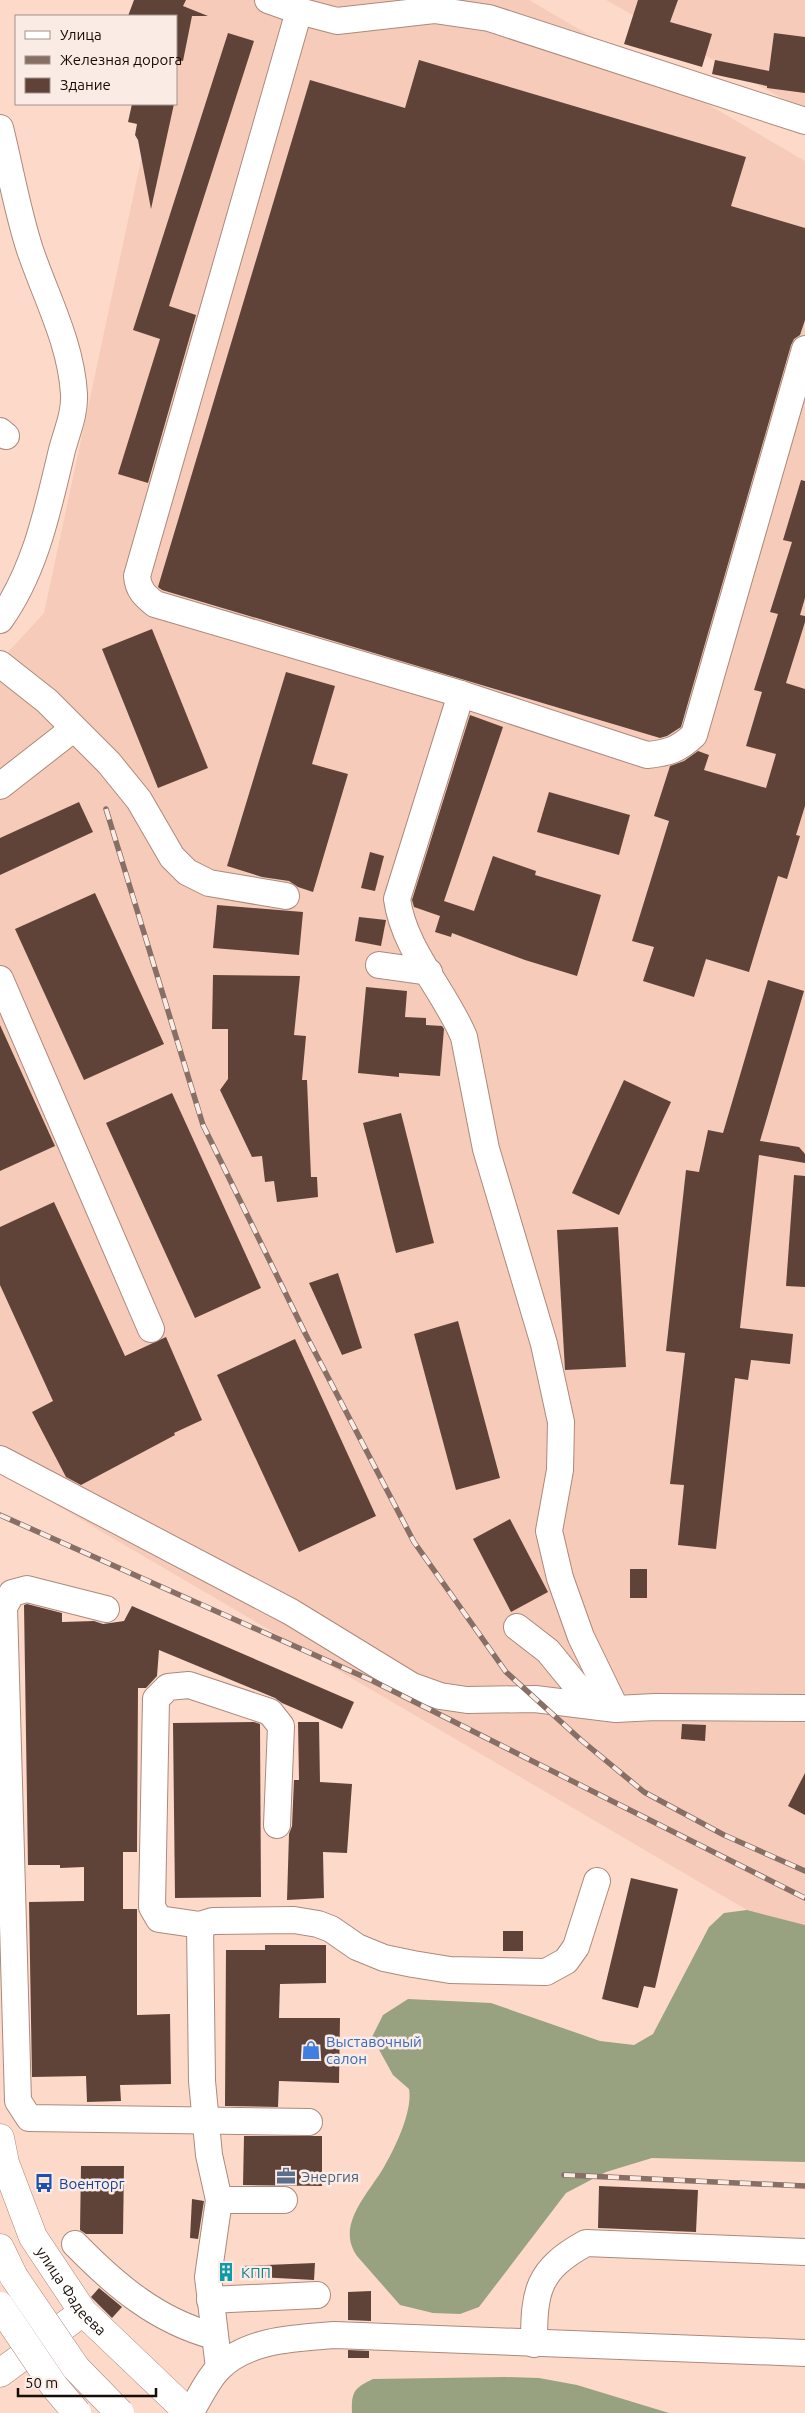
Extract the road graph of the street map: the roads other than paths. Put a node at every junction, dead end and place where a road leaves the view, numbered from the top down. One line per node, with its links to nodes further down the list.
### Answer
1 (268, 0): 2 (street)
2 (299, 11): 3 (street); 8 (street)
3 (805, 121)
4 (0, 128): 6 (street)
5 (805, 349): 8 (street)
6 (0, 620)
7 (0, 664): 9 (street)
8 (461, 694): 13 (street)
9 (73, 729): 10 (street); 11 (street)
10 (0, 786)
11 (286, 896)
12 (379, 965): 13 (street)
13 (429, 972): 19 (street)
14 (0, 979): 15 (street)
15 (151, 1329)
16 (0, 1459): 19 (street)
17 (106, 1609): 24 (street)
18 (517, 1627): 19 (street)
19 (604, 1708): 20 (street)
20 (805, 1708)
21 (277, 1825): 23 (street)
22 (597, 1881): 23 (street)
23 (200, 1925): 24 (street)
24 (205, 2121): 25 (street); 27 (street)
25 (309, 2122)
26 (0, 2138): 35 (main road, улица Фадеева)
27 (219, 2200): 28 (street); 33 (street)
28 (284, 2200)
29 (75, 2244): 36 (street)
30 (0, 2248): 42 (main road, bridge)
31 (805, 2252): 37 (street)
32 (317, 2295): 33 (street)
33 (210, 2300): 36 (street)
34 (0, 2306): 41 (main road, bridge)
35 (83, 2312): 40 (main road); 43 (main road, улица Фадеева)
36 (214, 2336): 39 (street)
37 (534, 2344): 38 (street); 39 (street)
38 (805, 2353)
39 (218, 2368): 43 (street)
40 (0, 2373)
41 (77, 2413)
42 (120, 2413)
43 (189, 2413)

